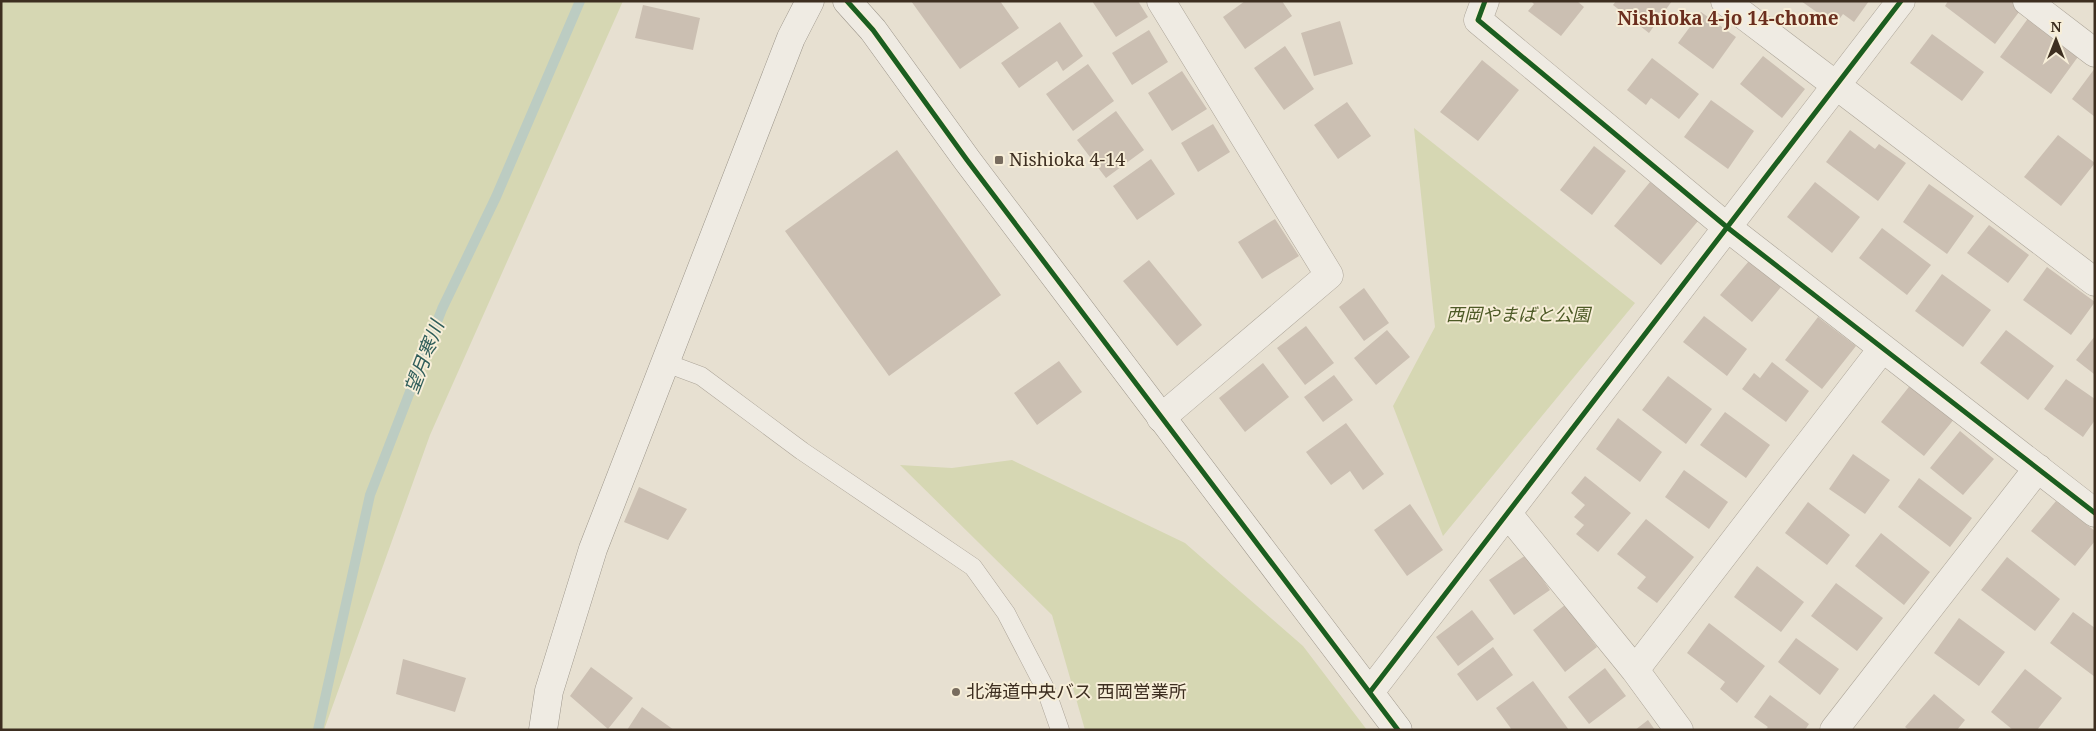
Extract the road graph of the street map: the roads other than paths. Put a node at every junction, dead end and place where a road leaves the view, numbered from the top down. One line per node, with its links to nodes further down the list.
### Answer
1 (810, 1): 13 (street)
2 (847, 1): 14 (street)
3 (1161, 1): 14 (street)
4 (1485, 1): 10 (street)
5 (1726, 1): 9 (street)
6 (1901, 1): 9 (street)
7 (2027, 1): 8 (street)
8 (2095, 53)
9 (1837, 86): 10 (street); 11 (street)
10 (1728, 228): 12 (street); 17 (street)
11 (2095, 282)
12 (1882, 349): 15 (street); 18 (street)
13 (666, 363): 20 (street); 21 (lane)
14 (1161, 418): 19 (street)
15 (2038, 468): 16 (street); 24 (street)
16 (2095, 513)
17 (1508, 514): 18 (street); 19 (street)
18 (1635, 670): 23 (street)
19 (1370, 692): 22 (street)
20 (543, 730)
21 (1060, 730)
22 (1398, 730)
23 (1679, 730)
24 (1834, 730)

